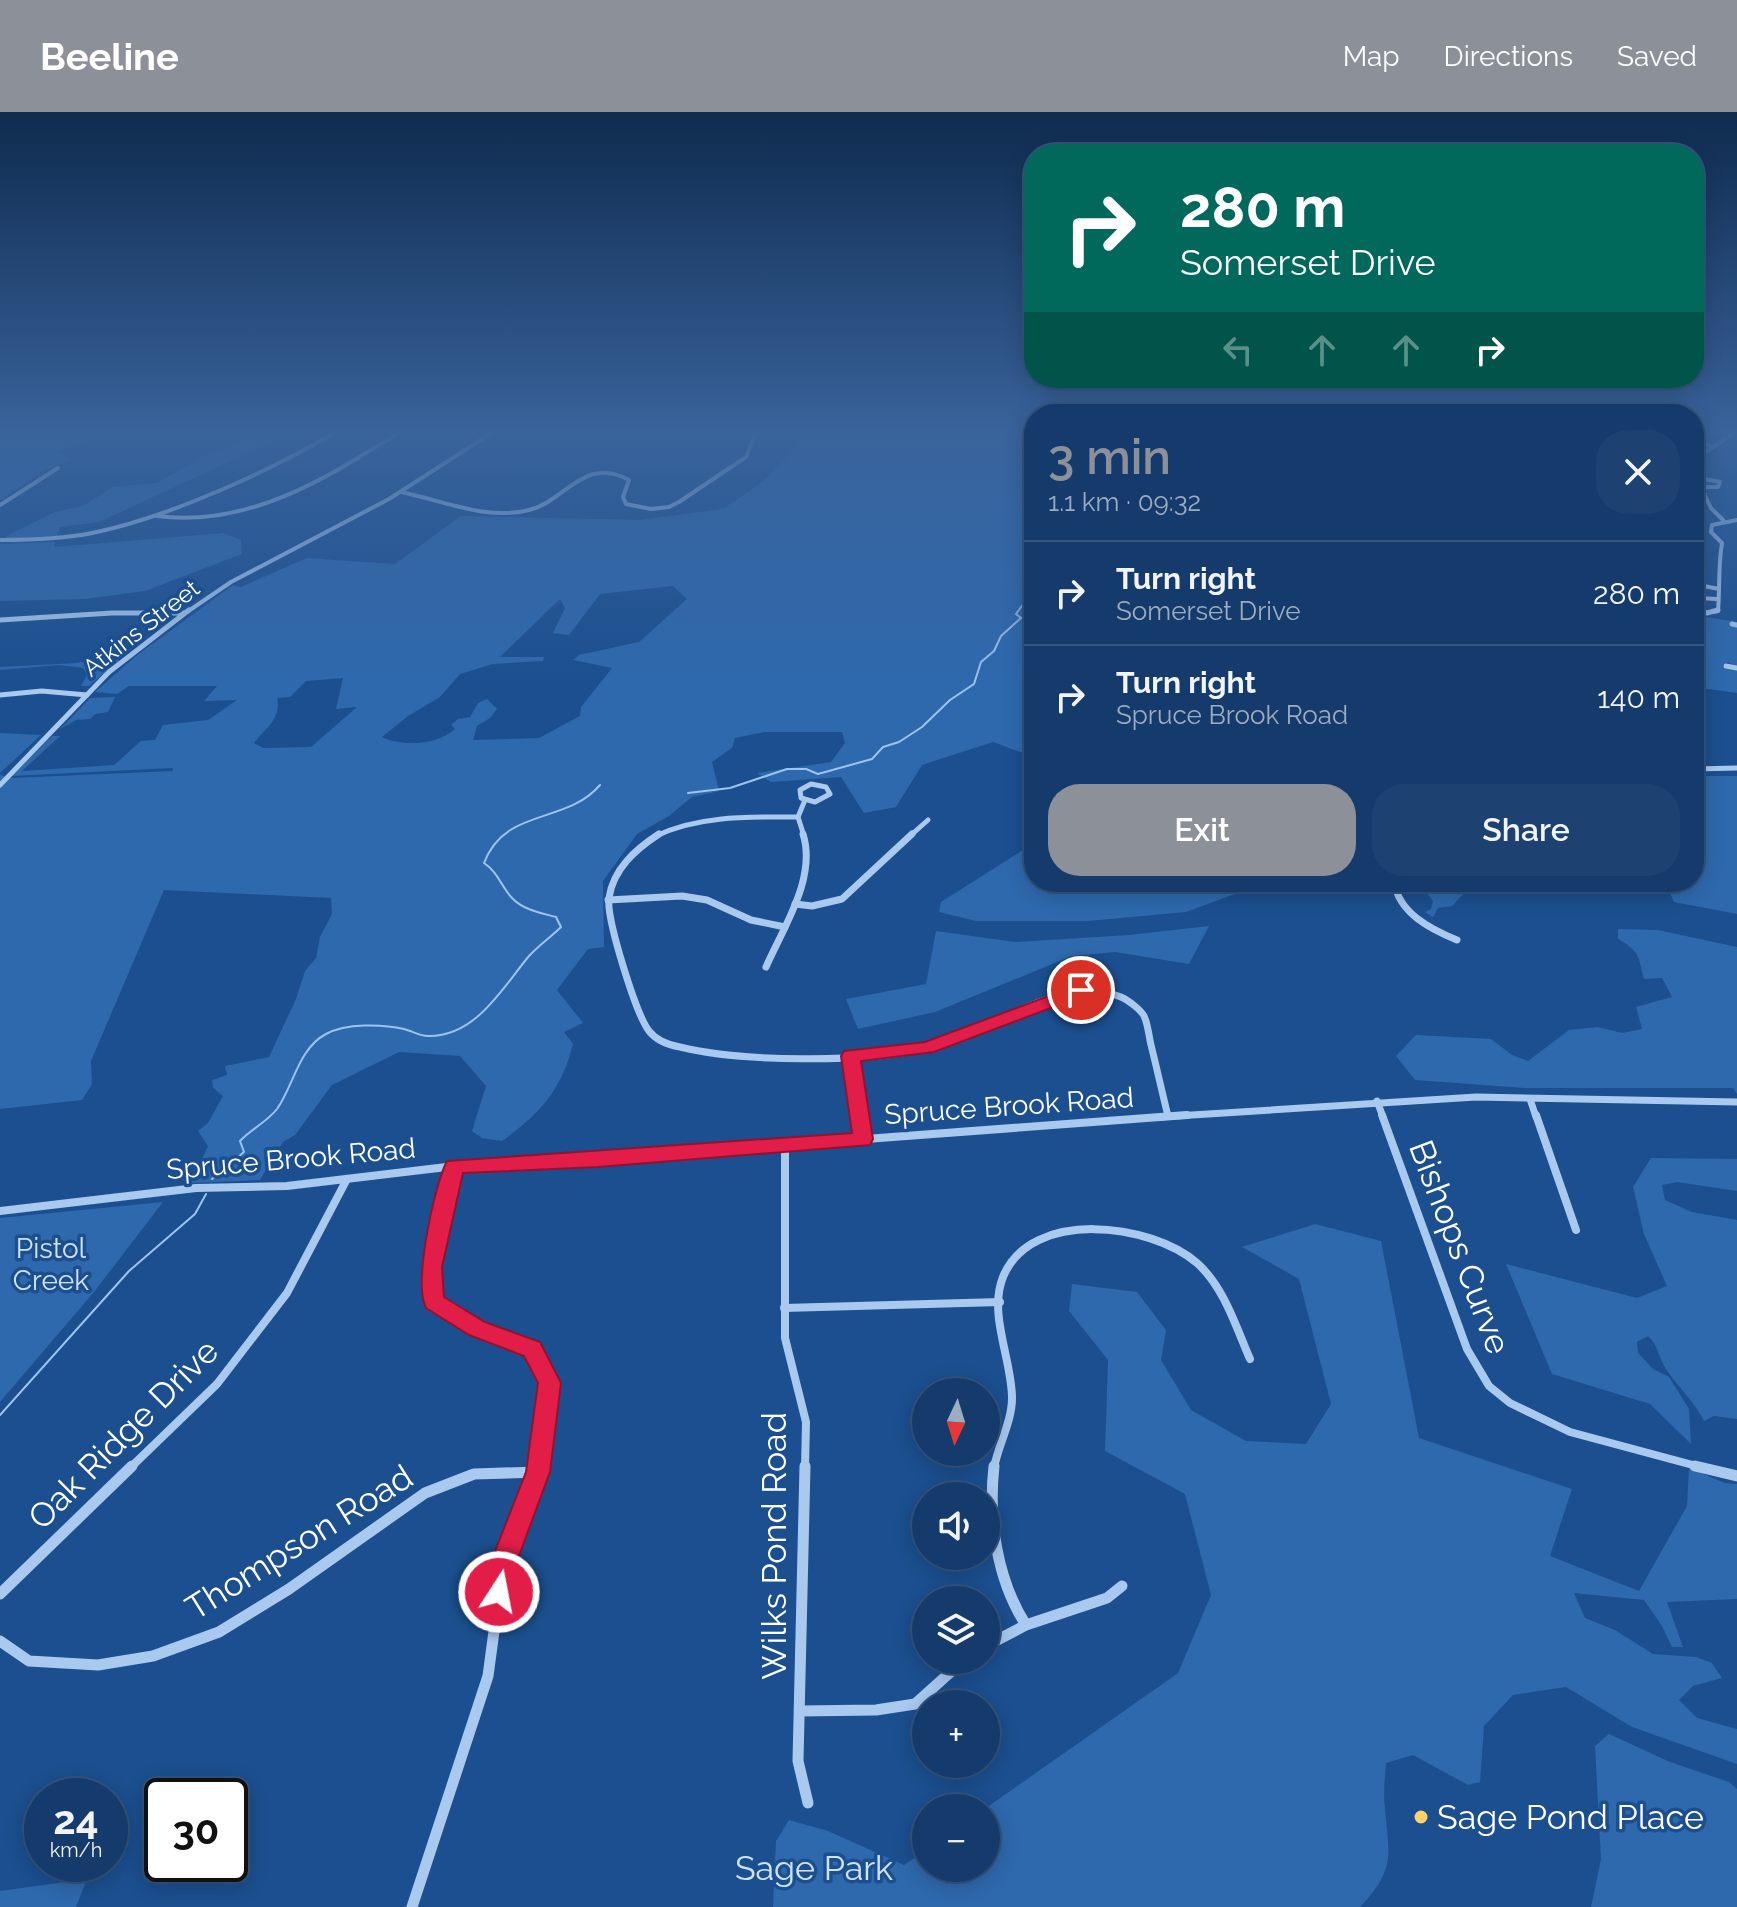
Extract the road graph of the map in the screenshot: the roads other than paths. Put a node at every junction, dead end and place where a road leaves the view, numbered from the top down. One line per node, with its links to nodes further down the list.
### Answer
1 (157, 516): 2 (street); 7 (street)
2 (230, 516)
3 (356, 516): 13 (street, Atkins Street)
4 (1717, 516): 5 (street)
5 (1723, 520): 6 (street); 9 (street)
6 (1737, 520)
7 (0, 540)
8 (1704, 586): 9 (street)
9 (1719, 589): 11 (street)
10 (1704, 598): 11 (street)
11 (1717, 599): 12 (street)
12 (1704, 612)
13 (184, 613): 14 (street); 17 (street, Atkins Street)
14 (0, 620)
15 (1726, 666): 16 (street)
16 (1737, 668)
17 (88, 693): 18 (street); 21 (street, Atkins Street)
18 (0, 695)
19 (1737, 768): 20 (street)
20 (1704, 769)
21 (0, 785)
22 (805, 800): 22 (street); 23 (street)
23 (798, 817): 26 (street); 27 (street)
24 (928, 820): 27 (street)
25 (1396, 892): 29 (street)
26 (608, 900): 28 (street); 31 (street)
27 (795, 904): 28 (street)
28 (785, 927): 30 (street)
29 (1457, 940)
30 (766, 967)
31 (851, 1056): 35 (street); 36 (street)
32 (1530, 1099): 33 (street, Spruce Brook Road); 34 (street, Spruce Brook Road); 41 (street)
33 (1377, 1101): 35 (street, Spruce Brook Road); 46 (street, Bishops Curve)
34 (1737, 1102)
35 (1168, 1116): 36 (street, Spruce Brook Road)
36 (863, 1139): 37 (street, Spruce Brook Road)
37 (785, 1145): 38 (street, Spruce Brook Road); 43 (street, Wilks Pond Road)
38 (455, 1166): 39 (street, Spruce Brook Road); 45 (street)
39 (347, 1179): 40 (street, Spruce Brook Road); 48 (street, Oak Ridge Drive)
40 (0, 1211)
41 (1576, 1230)
42 (1000, 1302): 43 (street); 44 (street); 49 (street)
43 (784, 1308): 53 (street, Wilks Pond Road)
44 (1250, 1359)
45 (538, 1472): 51 (street, Thompson Road); 55 (street)
46 (1737, 1476)
47 (1122, 1586): 49 (street)
48 (0, 1594)
49 (1026, 1625): 50 (street)
50 (1000, 1639)
51 (0, 1641)
52 (948, 1674): 53 (street)
53 (800, 1711): 54 (street, Wilks Pond Road)
54 (808, 1803)
55 (412, 1907)

